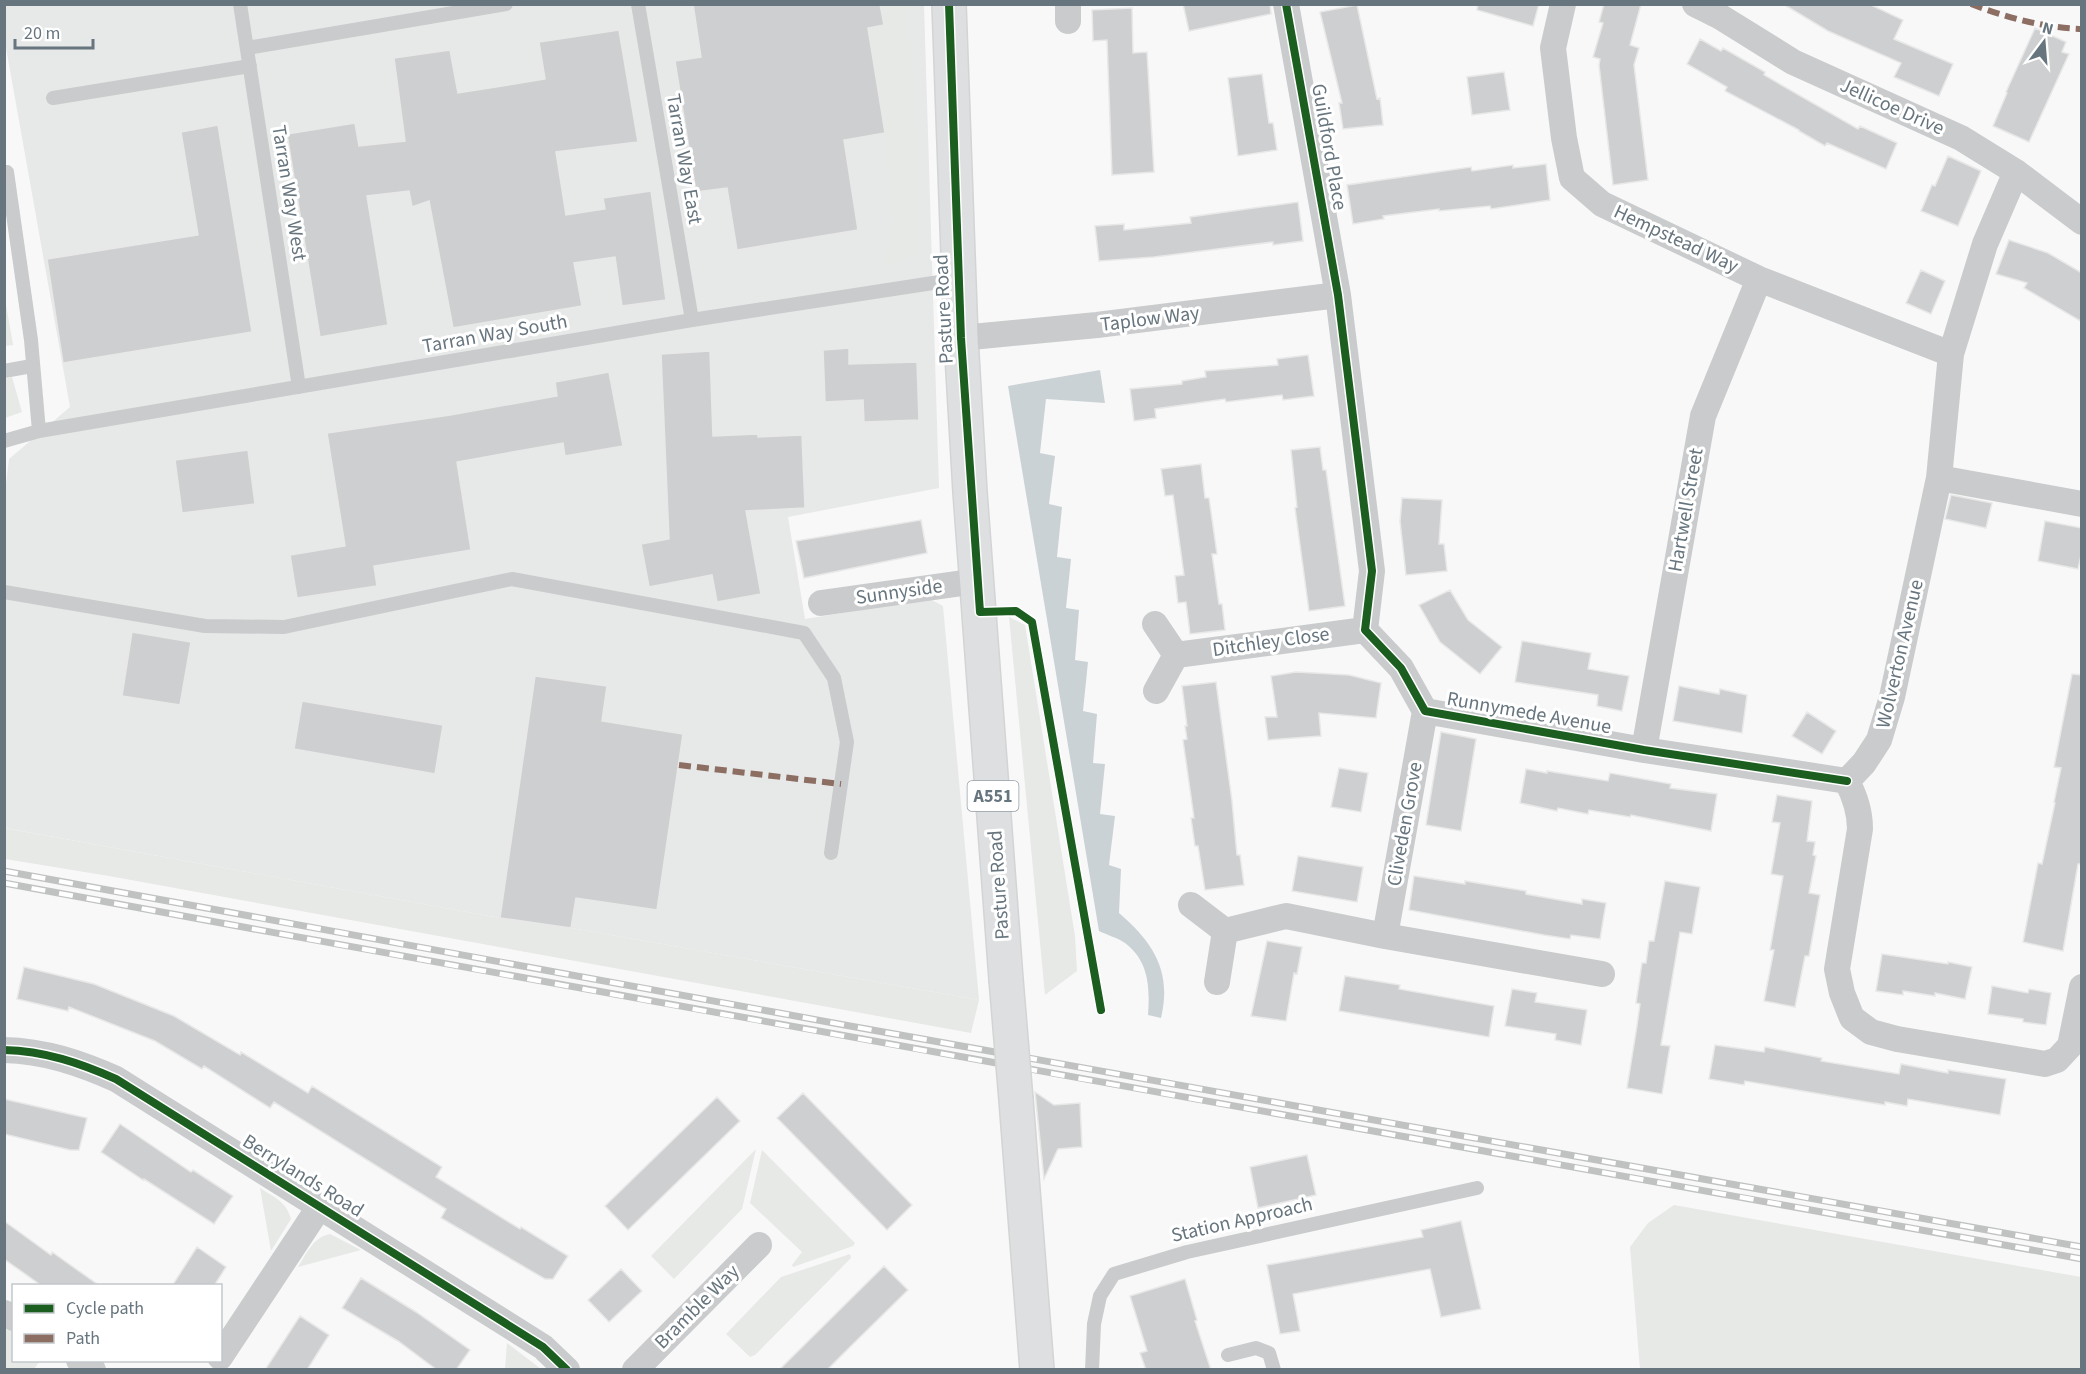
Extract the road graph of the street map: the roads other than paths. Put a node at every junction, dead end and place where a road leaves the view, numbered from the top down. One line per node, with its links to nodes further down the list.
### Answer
1 (240, 4): 8 (lane, Tarran Way West)
2 (506, 4): 8 (lane)
3 (638, 4): 17 (lane, Tarran Way East)
4 (949, 4): 14 (main road, Pasture Road / A551)
5 (1286, 4): 16 (street, Guildford Place)
6 (1563, 4): 15 (street, Hempstead Way)
7 (1695, 4): 12 (street, Jellicoe Drive)
8 (247, 48): 9 (lane, Tarran Way West)
9 (250, 66): 10 (lane); 22 (lane, Tarran Way West)
10 (53, 98)
11 (7, 172): 20 (lane)
12 (2016, 172): 13 (street, Jellicoe Drive); 19 (street, Wolverton Avenue)
13 (2082, 222)
14 (959, 279): 17 (lane, Tarran Way South); 18 (main road, Pasture Road / A551)
15 (1759, 279): 19 (street, Hempstead Way); 35 (street, Hartwell Street)
16 (1338, 295): 18 (street, Taplow Way); 31 (street)
17 (692, 320): 22 (lane, Tarran Way South)
18 (962, 338): 27 (main road, Pasture Road / A551)
19 (1951, 354): 25 (street, Wolverton Avenue)
20 (33, 366): 21 (lane); 23 (lane)
21 (4, 371)
22 (299, 387): 23 (lane, Tarran Way South)
23 (39, 430): 24 (lane, Tarran Way South)
24 (4, 441)
25 (1939, 477): 26 (street); 36 (street, Wolverton Avenue)
26 (2082, 504)
27 (977, 580): 29 (street, Sunnyside); 52 (main road, Pasture Road / A551, bridge)
28 (4, 592): 37 (lane)
29 (821, 603)
30 (1155, 624): 32 (street)
31 (1365, 630): 32 (street, Ditchley Close); 34 (street, Runnymede Avenue)
32 (1176, 655): 33 (street)
33 (1156, 692)
34 (1425, 711): 35 (street, Runnymede Avenue); 40 (street, Cliveden Grove)
35 (1644, 750): 36 (street, Runnymede Avenue)
36 (1847, 781): 43 (street)
37 (831, 853)
38 (1191, 905): 39 (street)
39 (1226, 931): 40 (street); 42 (street)
40 (1385, 936): 41 (street)
41 (1602, 974)
42 (1217, 982)
43 (2082, 987)
44 (4, 1050): 46 (street, Berrylands Road)
45 (1477, 1188): 53 (lane, Station Approach)
46 (320, 1206): 48 (street); 50 (street, Berrylands Road)
47 (759, 1245): 51 (street, Bramble Way)
48 (222, 1356)
49 (1228, 1356): 54 (lane)
50 (567, 1370)
51 (635, 1370)
52 (1037, 1370)
53 (1092, 1370)
54 (1274, 1370)

